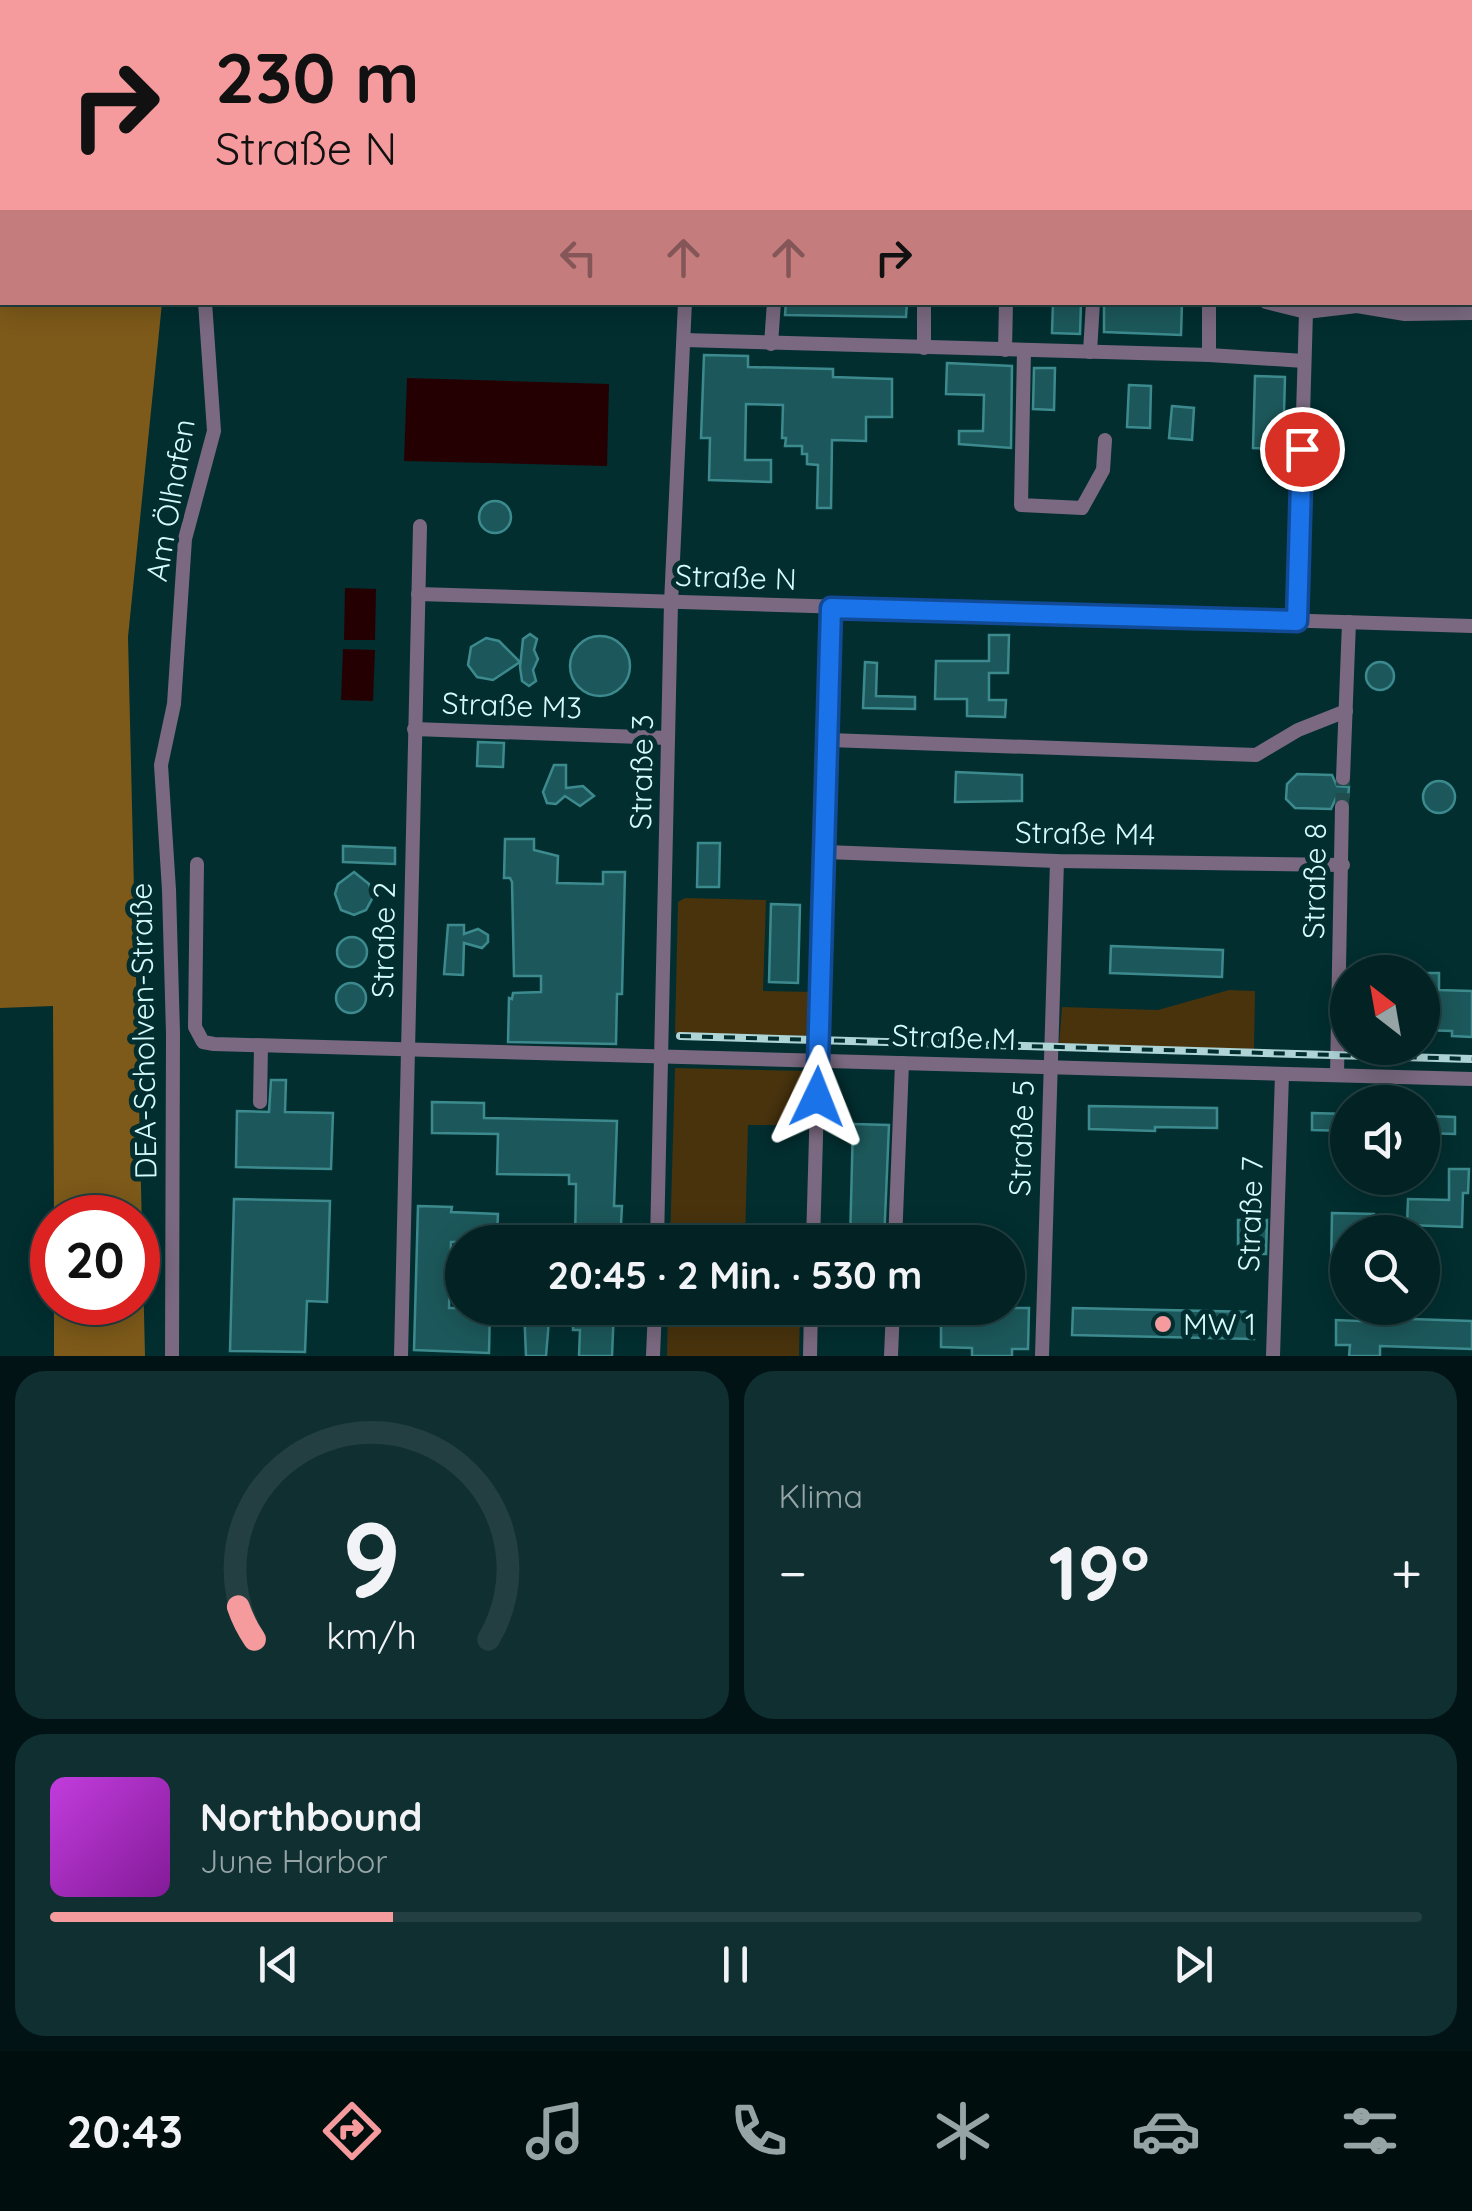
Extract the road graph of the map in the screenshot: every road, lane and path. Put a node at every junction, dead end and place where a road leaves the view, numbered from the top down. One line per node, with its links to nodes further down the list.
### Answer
1 (206, 305): 31 (street, Am Ölhafen)
2 (684, 305): 11 (street, Straße 3)
3 (774, 305): 12 (street)
4 (924, 305): 13 (street)
5 (1006, 305): 14 (street)
6 (1093, 305): 16 (street)
7 (1208, 305): 17 (street)
8 (1278, 305): 9 (street)
9 (1306, 312): 10 (street); 18 (street)
10 (1472, 313)
11 (684, 340): 12 (street); 22 (street, Straße 3)
12 (771, 344): 13 (street)
13 (924, 348): 14 (street)
14 (1005, 350): 15 (street)
15 (1024, 350): 16 (street); 19 (street)
16 (1090, 352): 17 (street)
17 (1208, 355): 18 (street)
18 (1304, 361): 24 (street)
19 (1106, 440)
20 (420, 526): 21 (street, Straße 2)
21 (418, 594): 22 (street, Straße N); 28 (street, Straße 2)
22 (671, 603): 23 (street, Straße N); 29 (street, Straße 3)
23 (831, 608): 24 (street, Straße N); 30 (street)
24 (1297, 621): 25 (street, Straße N)
25 (1349, 622): 26 (street, Straße N); 27 (street)
26 (1472, 626)
27 (1346, 711): 30 (street); 32 (street)
28 (414, 729): 29 (street, Straße M3); 39 (street, Straße 2)
29 (668, 738): 40 (street, Straße 3)
30 (829, 740): 34 (street)
31 (160, 765): 54 (street, DEA-Scholven-Straße)
32 (1343, 778)
33 (1342, 807): 37 (street, Straße 8)
34 (826, 852): 35 (street, Straße M4); 41 (street)
35 (1057, 861): 37 (street, Straße M4); 43 (street, Straße 5)
36 (196, 864): 38 (street, Straße M)
37 (1343, 866): 45 (street, Straße 8)
38 (260, 1046): 39 (street, Straße M); 47 (street)
39 (408, 1048): 40 (street, Straße M); 55 (street, Straße 2)
40 (662, 1057): 41 (street, Straße M); 48 (street, Straße 3)
41 (818, 1061): 42 (street, Straße M); 49 (street)
42 (902, 1063): 43 (street, Straße M); 50 (street)
43 (1051, 1068): 44 (street, Straße M); 59 (street, Straße 5)
44 (1282, 1074): 45 (street, Straße M); 60 (street, Straße 7)
45 (1336, 1075): 46 (street, Straße M)
46 (1472, 1079)
47 (260, 1102)
48 (657, 1225)
49 (813, 1225)
50 (896, 1225)
51 (655, 1325): 56 (street)
52 (811, 1325): 57 (street)
53 (892, 1325): 58 (street)
54 (172, 1356)
55 (401, 1356)
56 (654, 1356)
57 (810, 1356)
58 (891, 1356)
59 (1042, 1356)
60 (1272, 1356)

